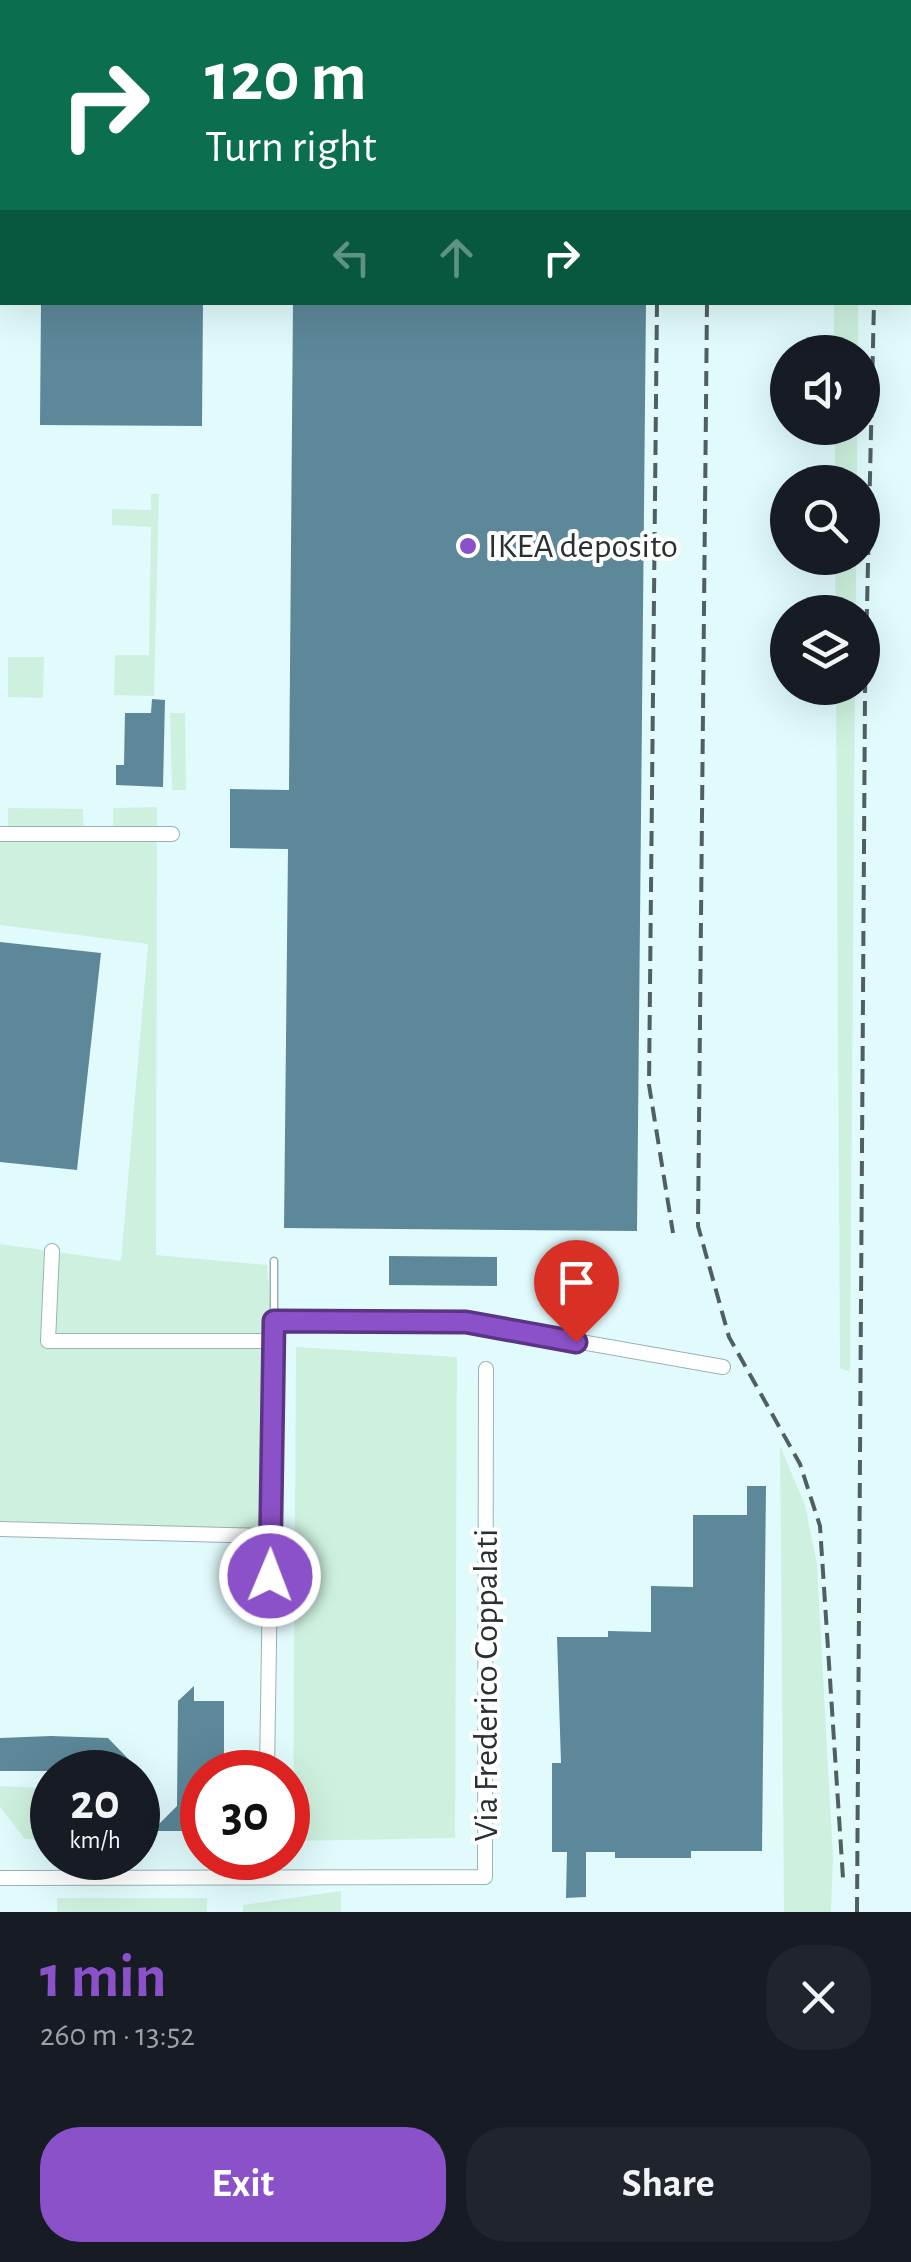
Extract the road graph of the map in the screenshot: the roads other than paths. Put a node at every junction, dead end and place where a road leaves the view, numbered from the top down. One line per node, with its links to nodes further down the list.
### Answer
1 (0, 834): 2 (street)
2 (172, 834)
3 (52, 1251): 6 (street)
4 (274, 1261): 5 (lane)
5 (274, 1321): 6 (street); 7 (street)
6 (273, 1341): 10 (street)
7 (723, 1367)
8 (486, 1369): 13 (street, Via Frederico Coppalati)
9 (0, 1529): 10 (street)
10 (270, 1536): 11 (street)
11 (267, 1750)
12 (180, 1877): 14 (street, Via Frederico Coppalati)
13 (310, 1877)
14 (0, 1878)

